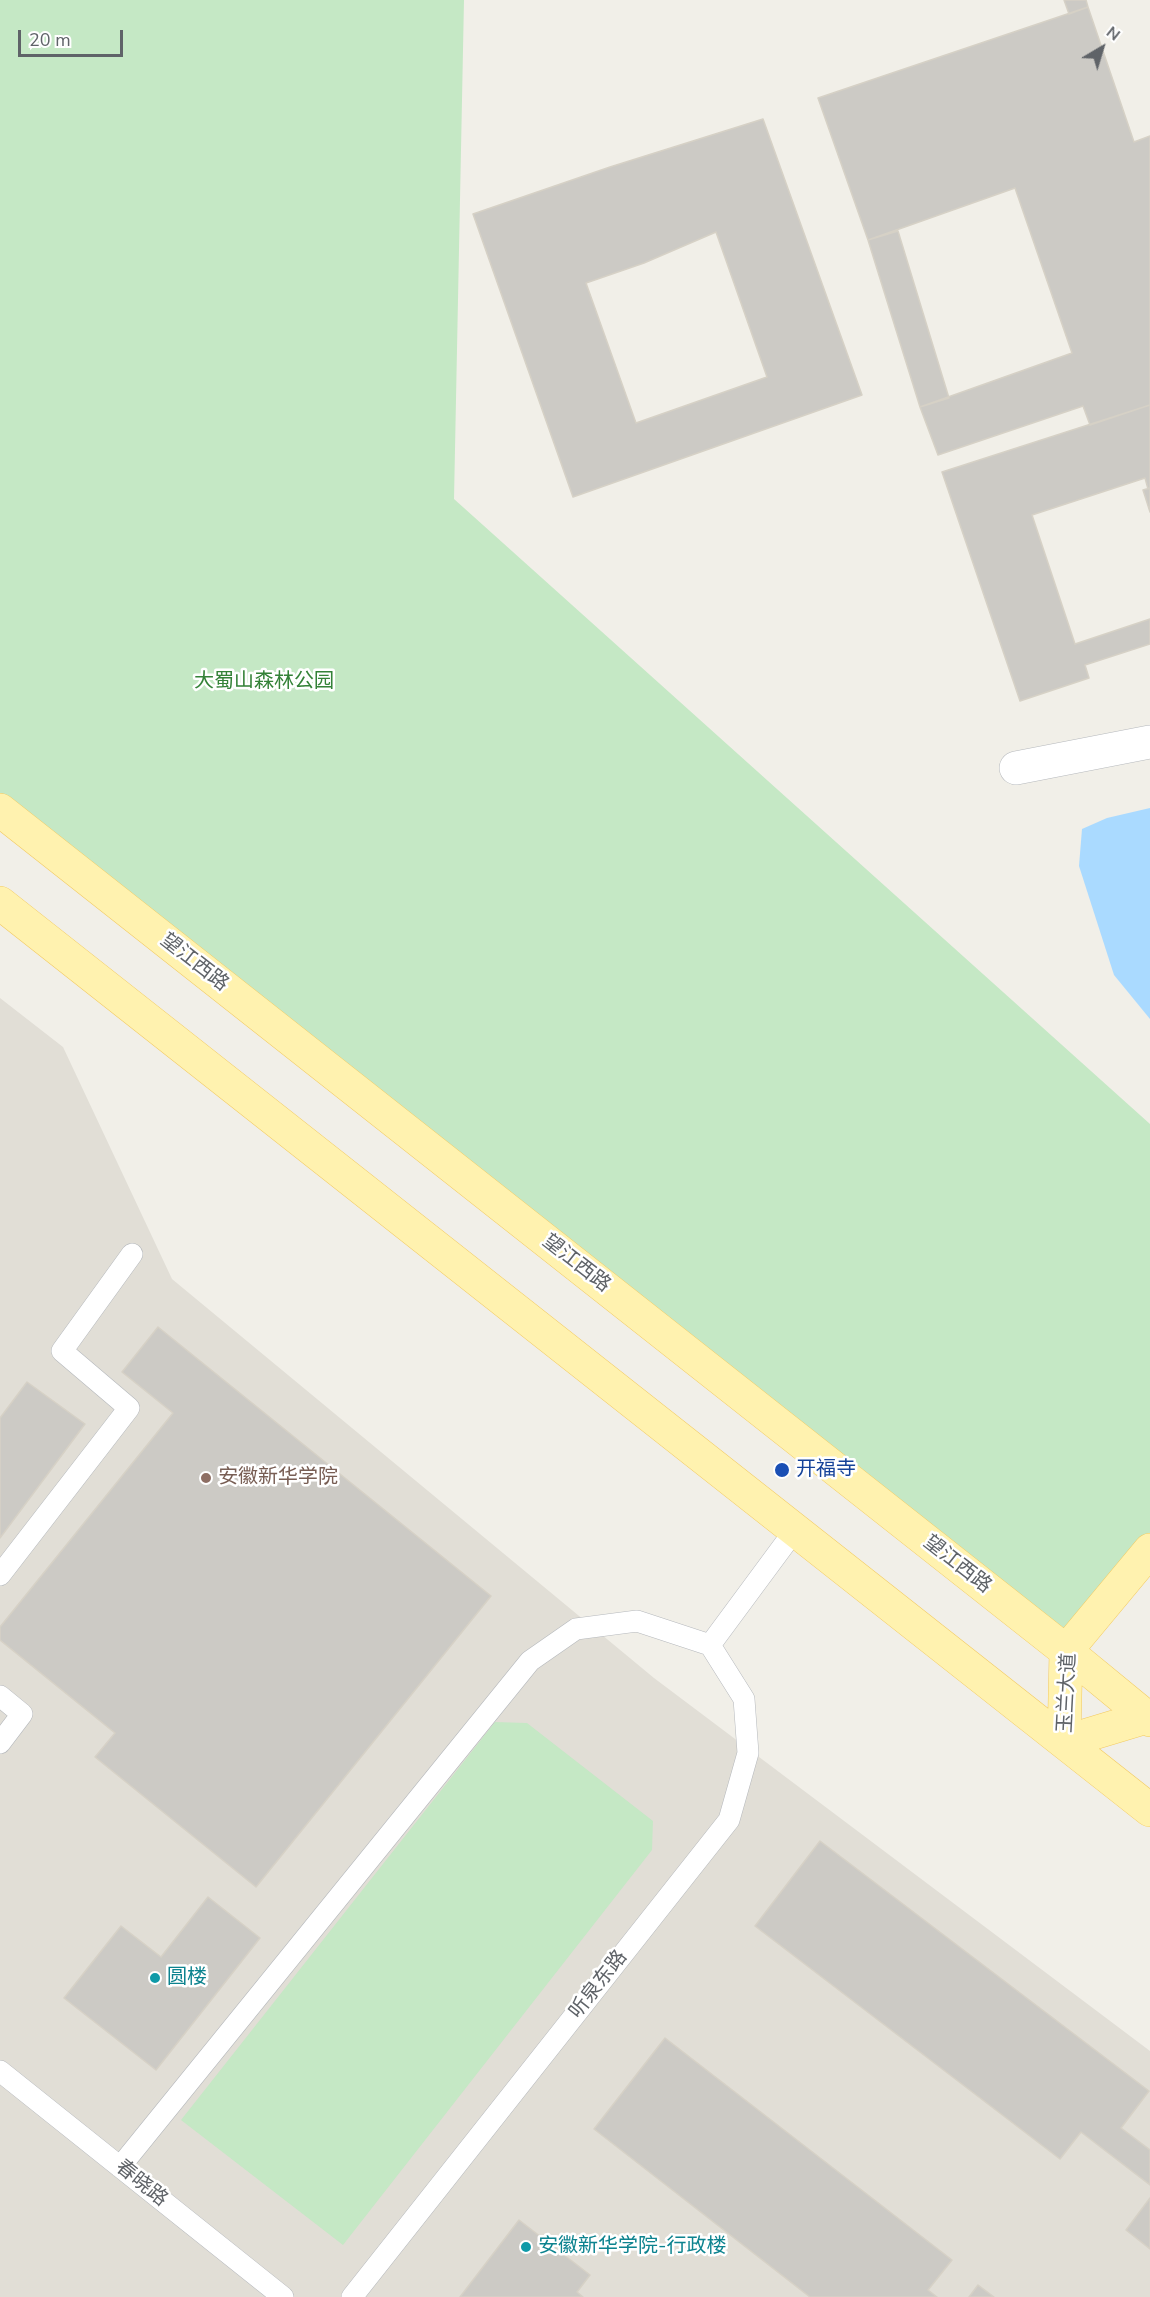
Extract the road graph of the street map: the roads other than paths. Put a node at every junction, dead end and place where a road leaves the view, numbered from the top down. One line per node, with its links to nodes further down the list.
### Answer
1 (1150, 742): 2 (street)
2 (1016, 768)
3 (0, 810): 10 (main road, 望江西路)
4 (0, 903): 6 (main road)
5 (132, 1254): 8 (lane)
6 (795, 1530): 9 (lane); 13 (main road)
7 (1150, 1550): 10 (main road, 玉兰大道)
8 (0, 1575)
9 (710, 1645): 17 (lane); 19 (lane, 听泉东路)
10 (1066, 1651): 12 (main road, 望江西路); 13 (main road, 玉兰大道)
11 (0, 1696): 14 (lane)
12 (1150, 1718): 13 (main road, 玉兰大道)
13 (1064, 1742): 15 (main road)
14 (0, 1743)
15 (1150, 1810)
16 (0, 2071): 17 (lane, 春晓路)
17 (120, 2167): 18 (lane, 春晓路)
18 (283, 2297)
19 (352, 2297)

